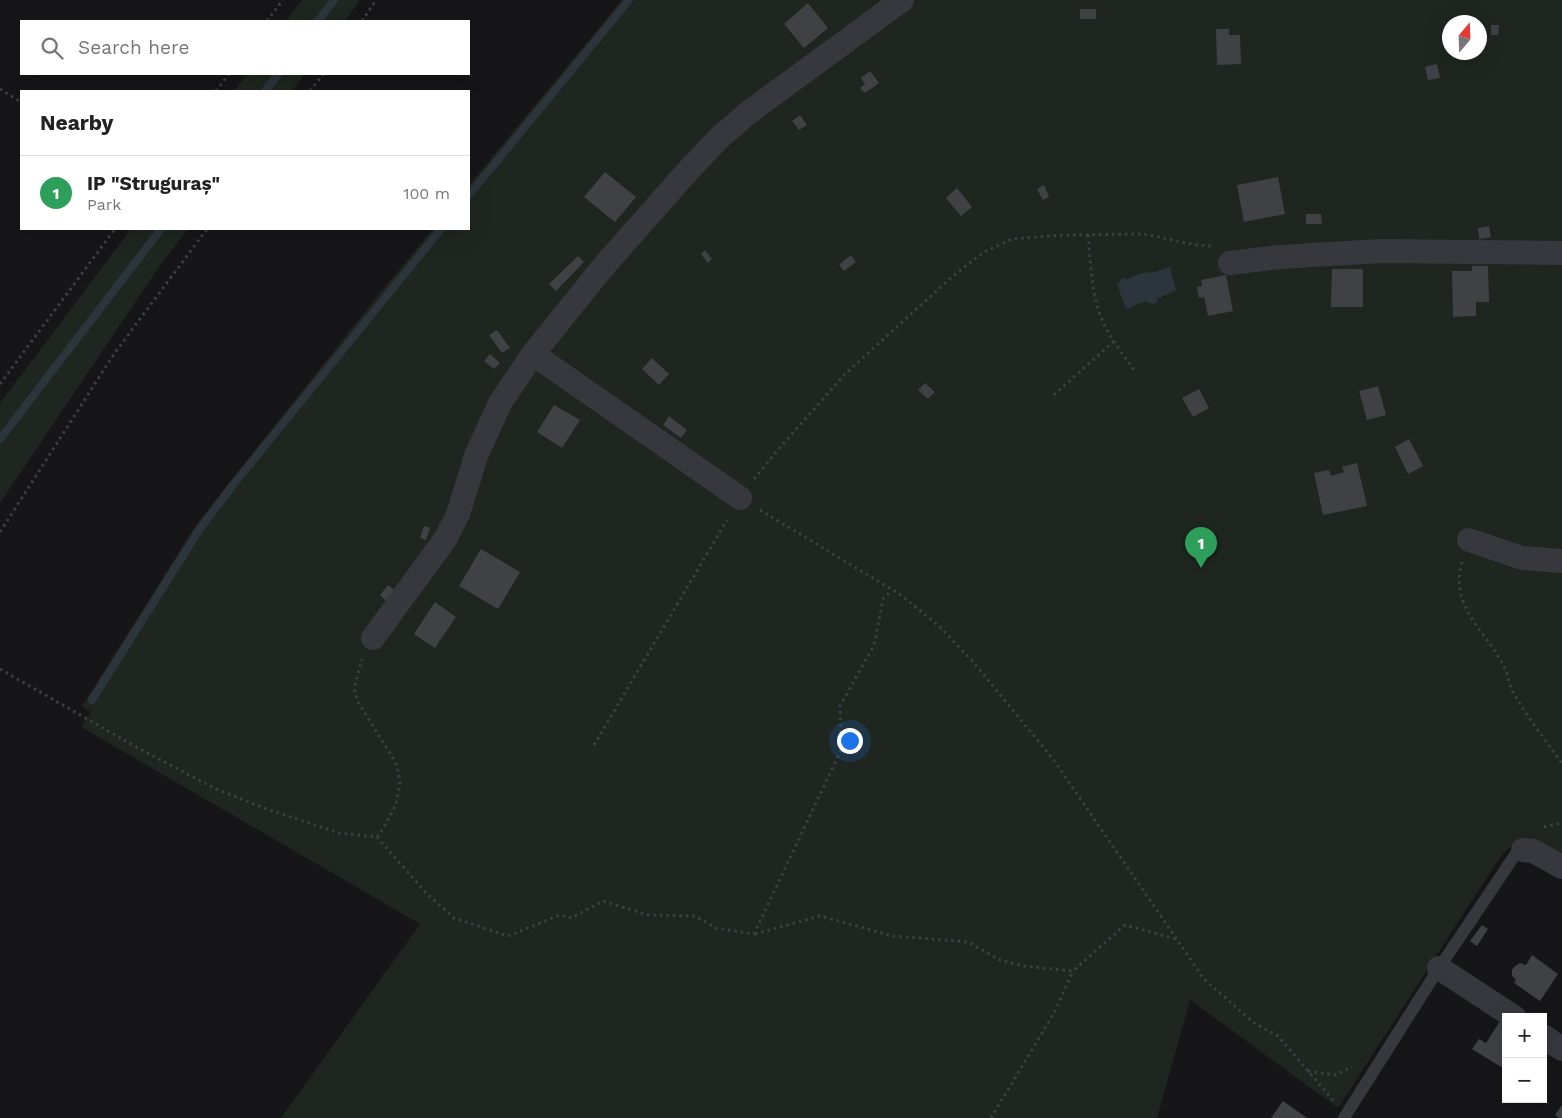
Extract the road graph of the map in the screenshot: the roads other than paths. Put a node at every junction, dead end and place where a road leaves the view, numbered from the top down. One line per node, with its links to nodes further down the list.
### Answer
1 (902, 0): 4 (street)
2 (1562, 253): 3 (street)
3 (1230, 263)
4 (532, 354): 5 (street); 8 (street)
5 (740, 498)
6 (1469, 540): 7 (street)
7 (1562, 561)
8 (373, 638)
9 (1523, 850): 10 (street); 11 (lane)
10 (1562, 867)
11 (1439, 968): 12 (street); 15 (lane)
12 (1508, 1013)
13 (1547, 1039): 14 (street)
14 (1562, 1049)
15 (1345, 1116)

